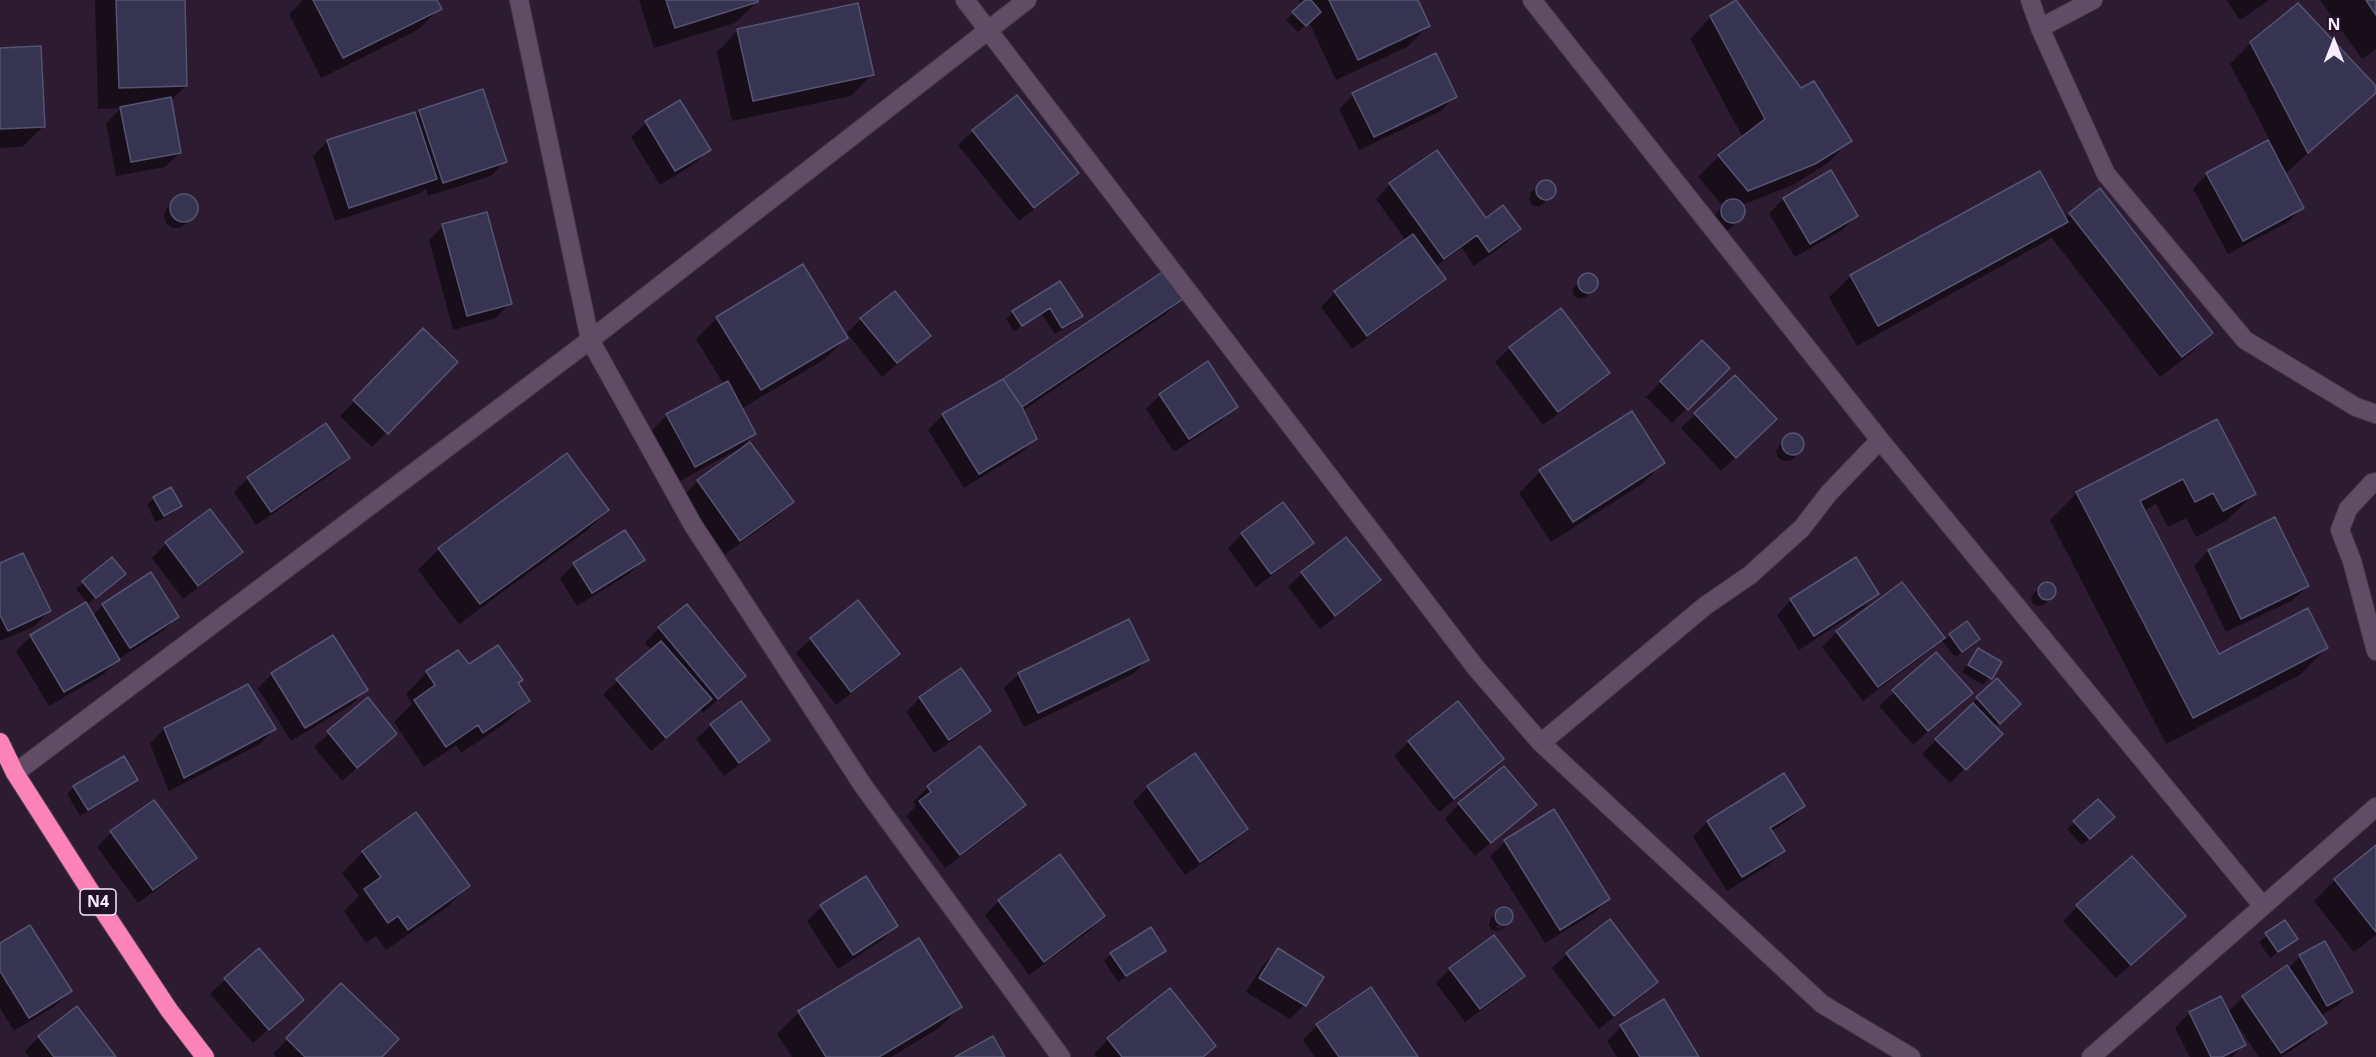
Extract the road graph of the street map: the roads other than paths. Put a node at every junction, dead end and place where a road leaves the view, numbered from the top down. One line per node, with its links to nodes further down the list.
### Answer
1 (519, 0): 9 (street)
2 (965, 0): 8 (street)
3 (1027, 0): 8 (street)
4 (1532, 0): 11 (street)
5 (2030, 0): 7 (street)
6 (2093, 0): 7 (street)
7 (2040, 28): 10 (street)
8 (989, 30): 9 (street); 15 (street)
9 (591, 340): 16 (street); 20 (street)
10 (2376, 414)
11 (1880, 440): 15 (street); 18 (street)
12 (2376, 482): 13 (street)
13 (2376, 651)
14 (0, 742): 16 (highway, N4)
15 (1541, 743): 21 (street)
16 (15, 773): 19 (highway, N4)
17 (2376, 807): 18 (street)
18 (2262, 905): 22 (street)
19 (205, 1057)
20 (1061, 1057)
21 (1911, 1057)
22 (2091, 1057)

